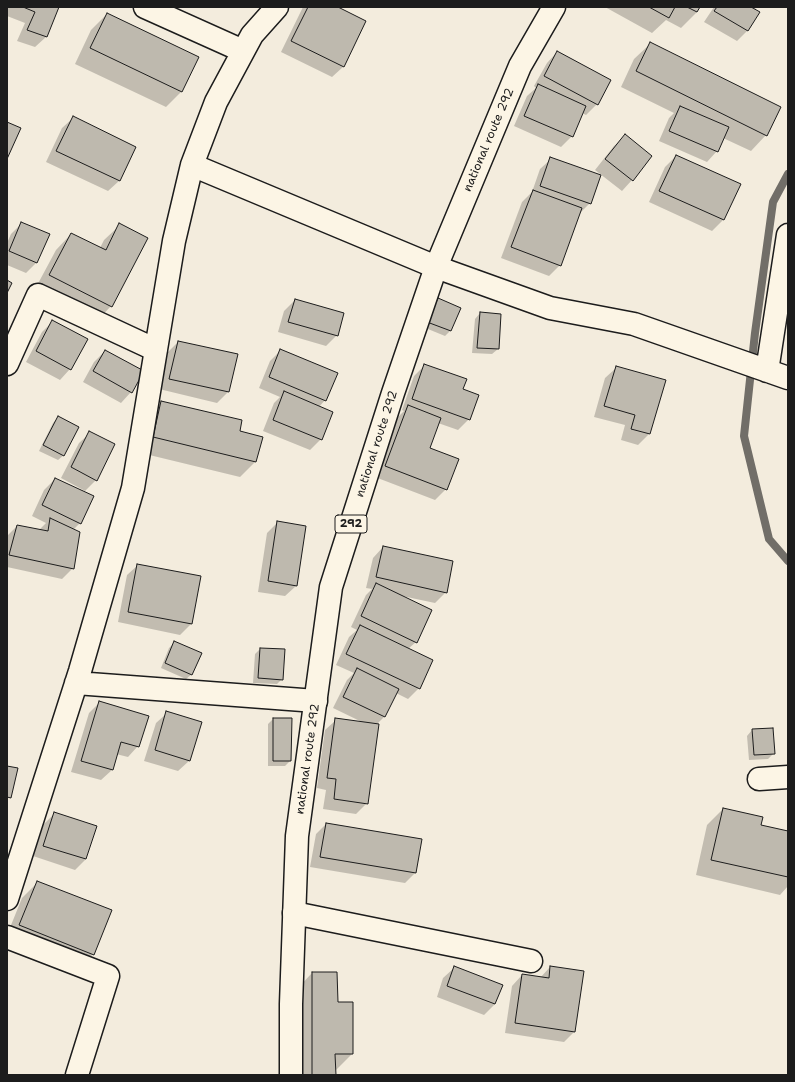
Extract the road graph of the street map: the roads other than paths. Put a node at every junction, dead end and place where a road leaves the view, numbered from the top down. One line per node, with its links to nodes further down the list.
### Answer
1 (145, 7): 4 (main road)
2 (277, 7): 4 (main road)
3 (554, 7): 7 (main road, national route 292 / 292)
4 (243, 51): 5 (main road)
5 (192, 165): 7 (main road); 8 (main road)
6 (788, 236): 10 (main road)
7 (436, 267): 10 (main road); 13 (main road, national route 292 / 292)
8 (156, 350): 9 (main road); 12 (main road)
9 (7, 364)
10 (767, 371): 11 (main road)
11 (788, 378)
12 (76, 683): 13 (main road); 16 (main road)
13 (316, 701): 17 (main road, national route 292 / 292)
14 (788, 777): 15 (main road)
15 (759, 780)
16 (7, 899)
17 (294, 914): 19 (main road); 21 (main road, national route 292 / 292)
18 (7, 937): 20 (main road)
19 (531, 961)
20 (77, 1075)
21 (291, 1075)

